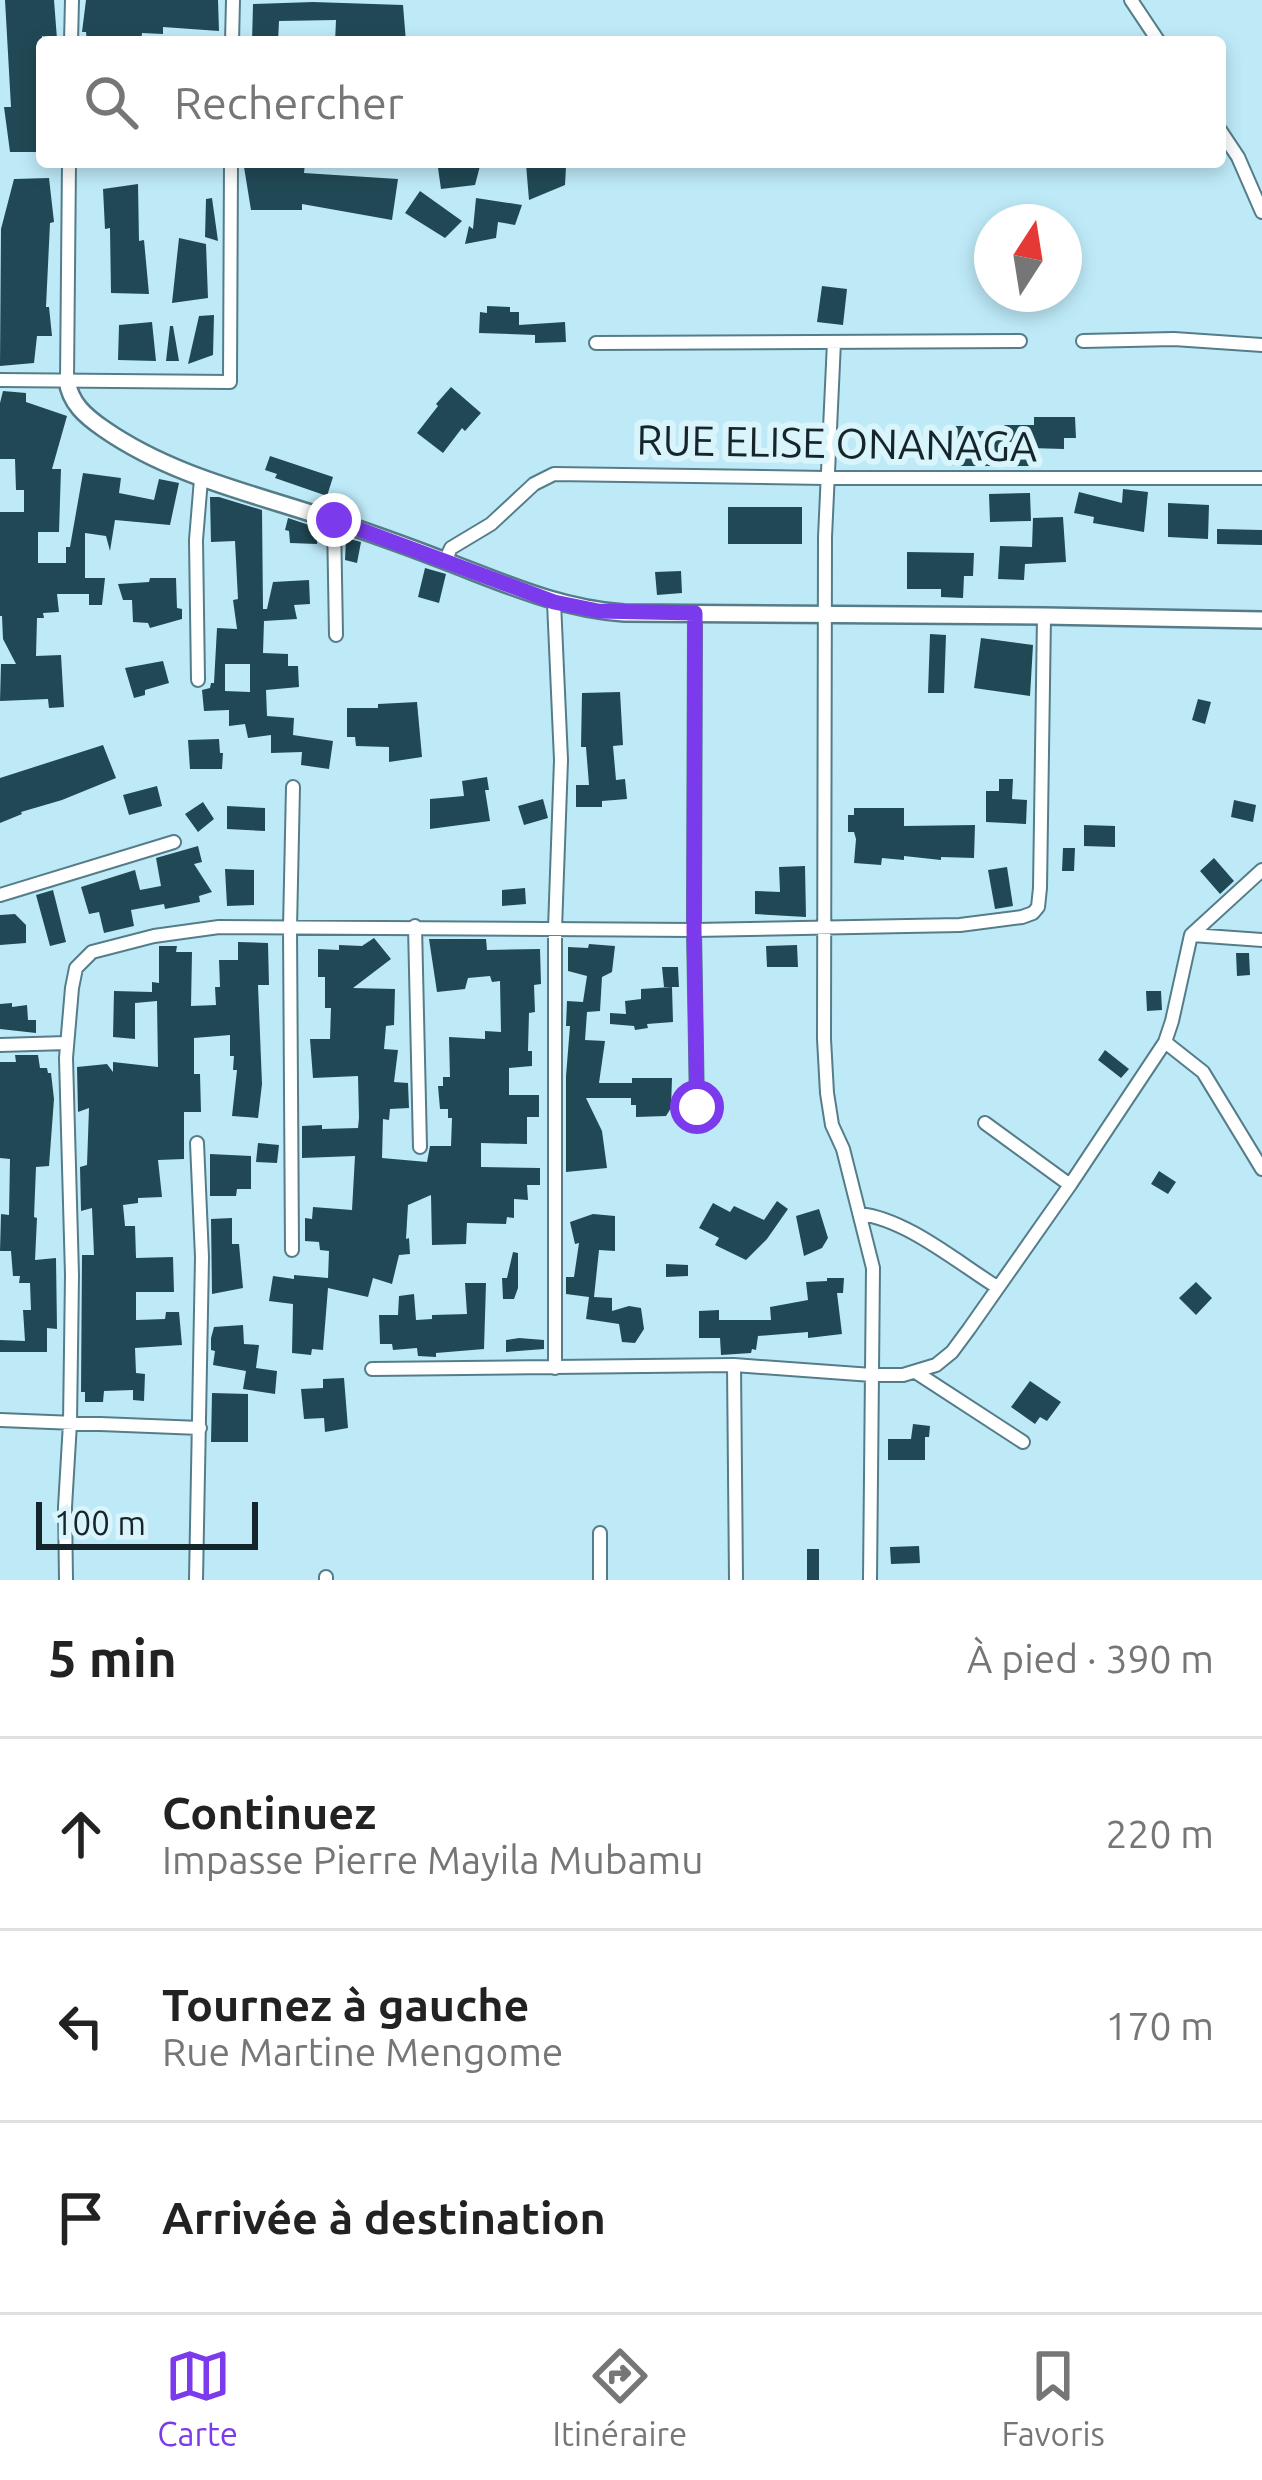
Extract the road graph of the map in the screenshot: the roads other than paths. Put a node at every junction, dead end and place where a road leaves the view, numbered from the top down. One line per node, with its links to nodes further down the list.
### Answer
1 (72, 0): 4 (street)
2 (232, 0): 5 (street)
3 (1131, 0): 6 (street)
4 (71, 36)
5 (232, 36)
6 (1156, 36)
7 (1226, 140): 10 (street)
8 (69, 168): 17 (street)
9 (231, 168): 17 (street)
10 (1262, 212)
11 (833, 341): 12 (street); 14 (street); 18 (street)
12 (1020, 341)
13 (1083, 341): 15 (street)
14 (596, 343)
15 (1262, 345)
16 (0, 380): 17 (street)
17 (67, 380): 20 (street)
18 (826, 478): 19 (street, RUE ELISE ONANAGA); 22 (street, RUE ELISE ONANAGA); 25 (street)
19 (1262, 478)
20 (201, 479): 21 (street); 29 (street)
21 (334, 520): 22 (street); 28 (street)
22 (445, 561): 23 (street)
23 (554, 602): 24 (street); 37 (street)
24 (695, 613): 25 (street); 38 (street)
25 (825, 613): 26 (street); 35 (street)
26 (1044, 616): 27 (street); 35 (street)
27 (1262, 620)
28 (336, 635)
29 (197, 680)
30 (293, 787): 36 (street)
31 (174, 842): 33 (street)
32 (1262, 870): 39 (street)
33 (0, 896)
34 (415, 926): 36 (street); 37 (street); 47 (street)
35 (825, 927): 38 (street); 50 (street)
36 (290, 928): 42 (street); 51 (street)
37 (555, 929): 38 (street); 54 (street)
38 (694, 930): 44 (street)
39 (1191, 935): 40 (street); 41 (street)
40 (1262, 940)
41 (1165, 1042): 48 (street); 49 (street)
42 (67, 1043): 43 (street); 59 (street)
43 (0, 1045)
44 (697, 1107)
45 (985, 1123): 49 (street)
46 (197, 1143): 60 (street)
47 (420, 1147)
48 (1262, 1169)
49 (1070, 1184): 52 (street)
50 (860, 1214): 52 (street); 57 (street)
51 (292, 1250)
52 (998, 1287): 56 (street)
53 (734, 1365): 54 (street); 57 (street); 66 (street)
54 (555, 1368): 55 (street)
55 (372, 1369)
56 (917, 1373): 57 (street); 61 (street)
57 (872, 1376): 67 (street)
58 (0, 1420): 59 (street)
59 (70, 1423): 60 (street); 63 (street)
60 (200, 1428): 64 (street)
61 (1023, 1442)
62 (600, 1533): 65 (street)
63 (66, 1580)
64 (196, 1580)
65 (600, 1580)
66 (736, 1580)
67 (870, 1580)

